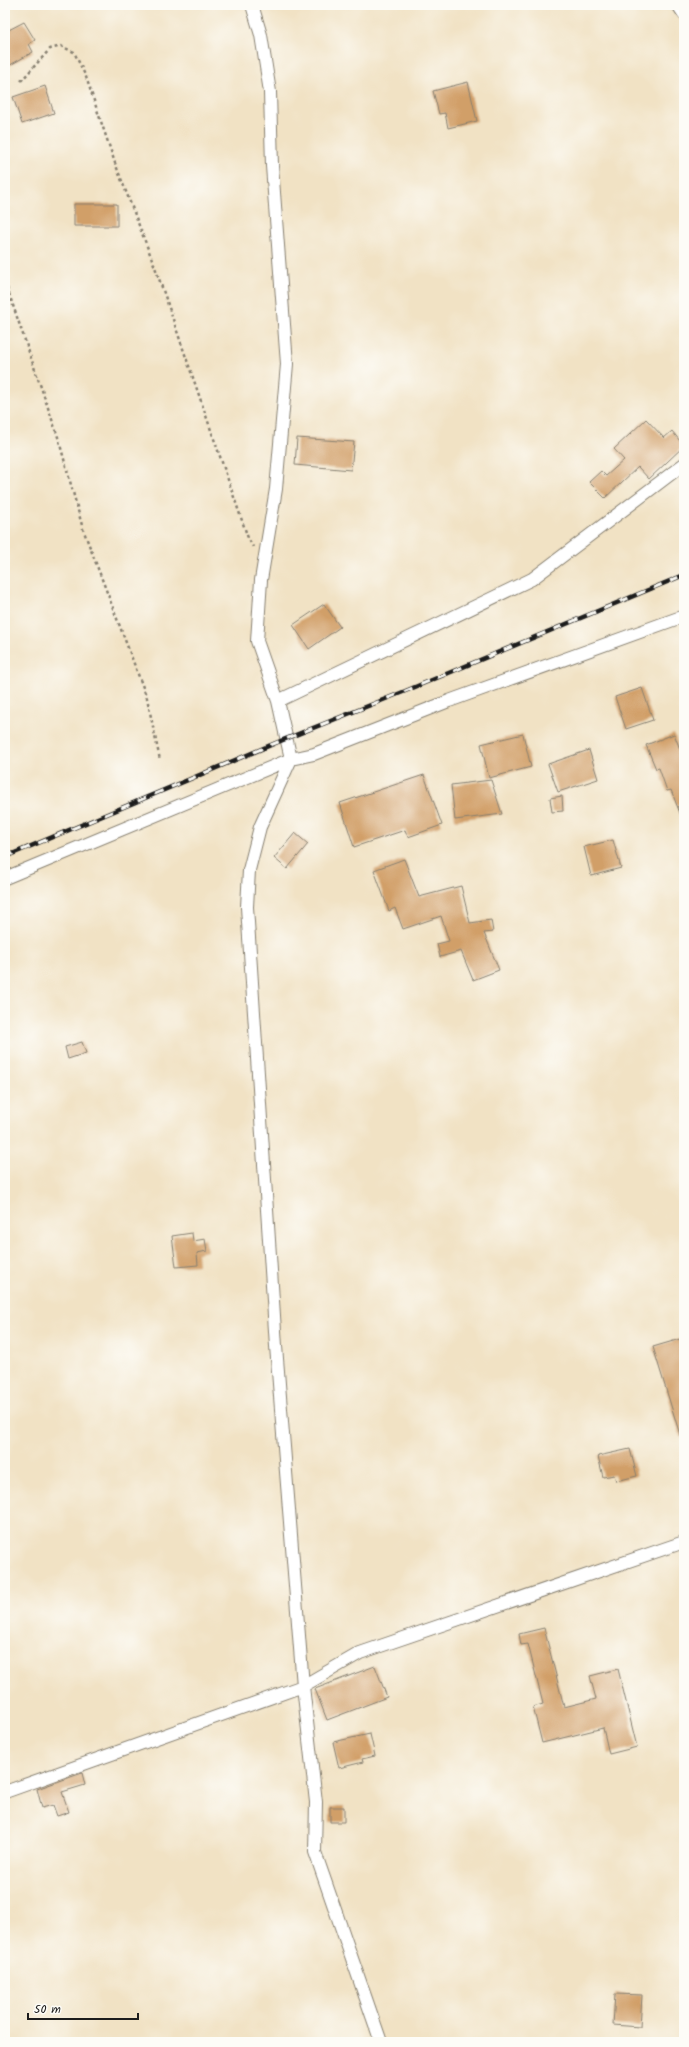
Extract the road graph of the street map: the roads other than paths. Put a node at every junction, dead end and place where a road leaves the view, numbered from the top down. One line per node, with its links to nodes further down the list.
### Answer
1 (252, 5): 6 (street)
2 (678, 5): 3 (street)
3 (684, 14)
4 (684, 464): 6 (street)
5 (684, 616): 7 (street)
6 (278, 701): 7 (street)
7 (291, 759): 8 (street); 10 (street)
8 (5, 878)
9 (684, 1542): 10 (street)
10 (303, 1686): 11 (street); 12 (street)
11 (5, 1792)
12 (381, 2042)

